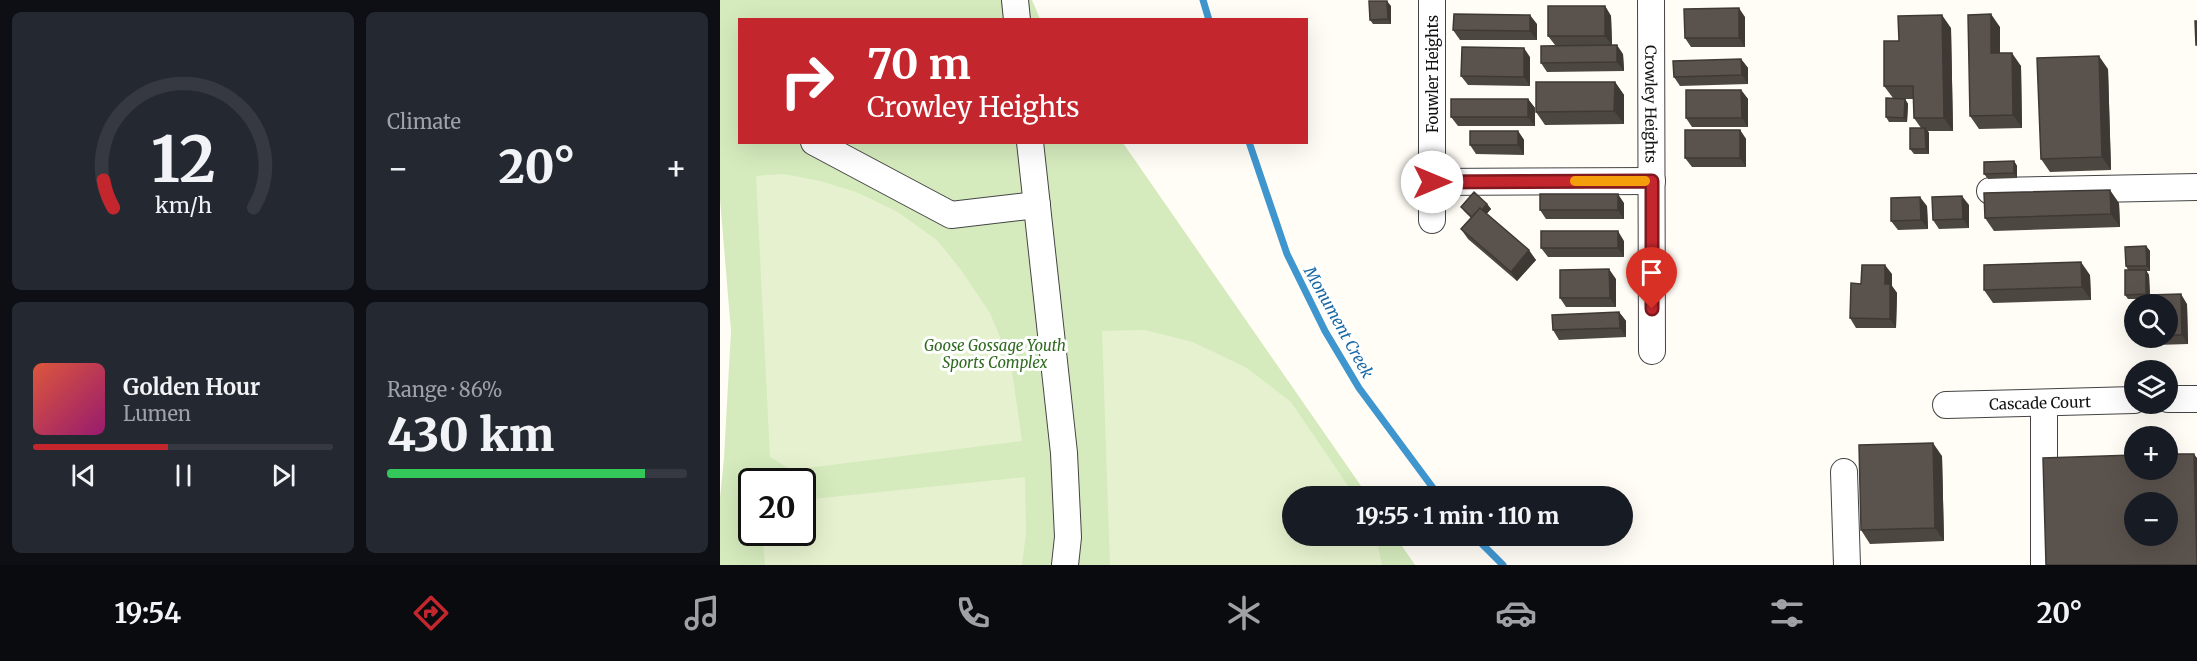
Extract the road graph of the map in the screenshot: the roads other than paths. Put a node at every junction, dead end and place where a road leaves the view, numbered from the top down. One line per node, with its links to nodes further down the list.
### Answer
1 (1015, 0): 4 (street)
2 (1432, 0): 8 (street, Fouwler Heights)
3 (1651, 0): 7 (street, Crowley Heights)
4 (1017, 18)
5 (818, 144): 11 (street)
6 (1030, 144): 11 (street)
7 (1652, 181): 8 (street); 13 (street, Crowley Heights)
8 (1432, 182): 12 (street, Fouwler Heights)
9 (2197, 187): 10 (street)
10 (1990, 191)
11 (1037, 205): 20 (street)
12 (1432, 220)
13 (1652, 351)
14 (2178, 399): 15 (street)
15 (2197, 399)
16 (2124, 400): 17 (street, Cascade Court)
17 (2044, 402): 18 (street, Cascade Court); 22 (street)
18 (1946, 405)
19 (1844, 472): 21 (street)
20 (1065, 565)
21 (1847, 565)
22 (2044, 565)

